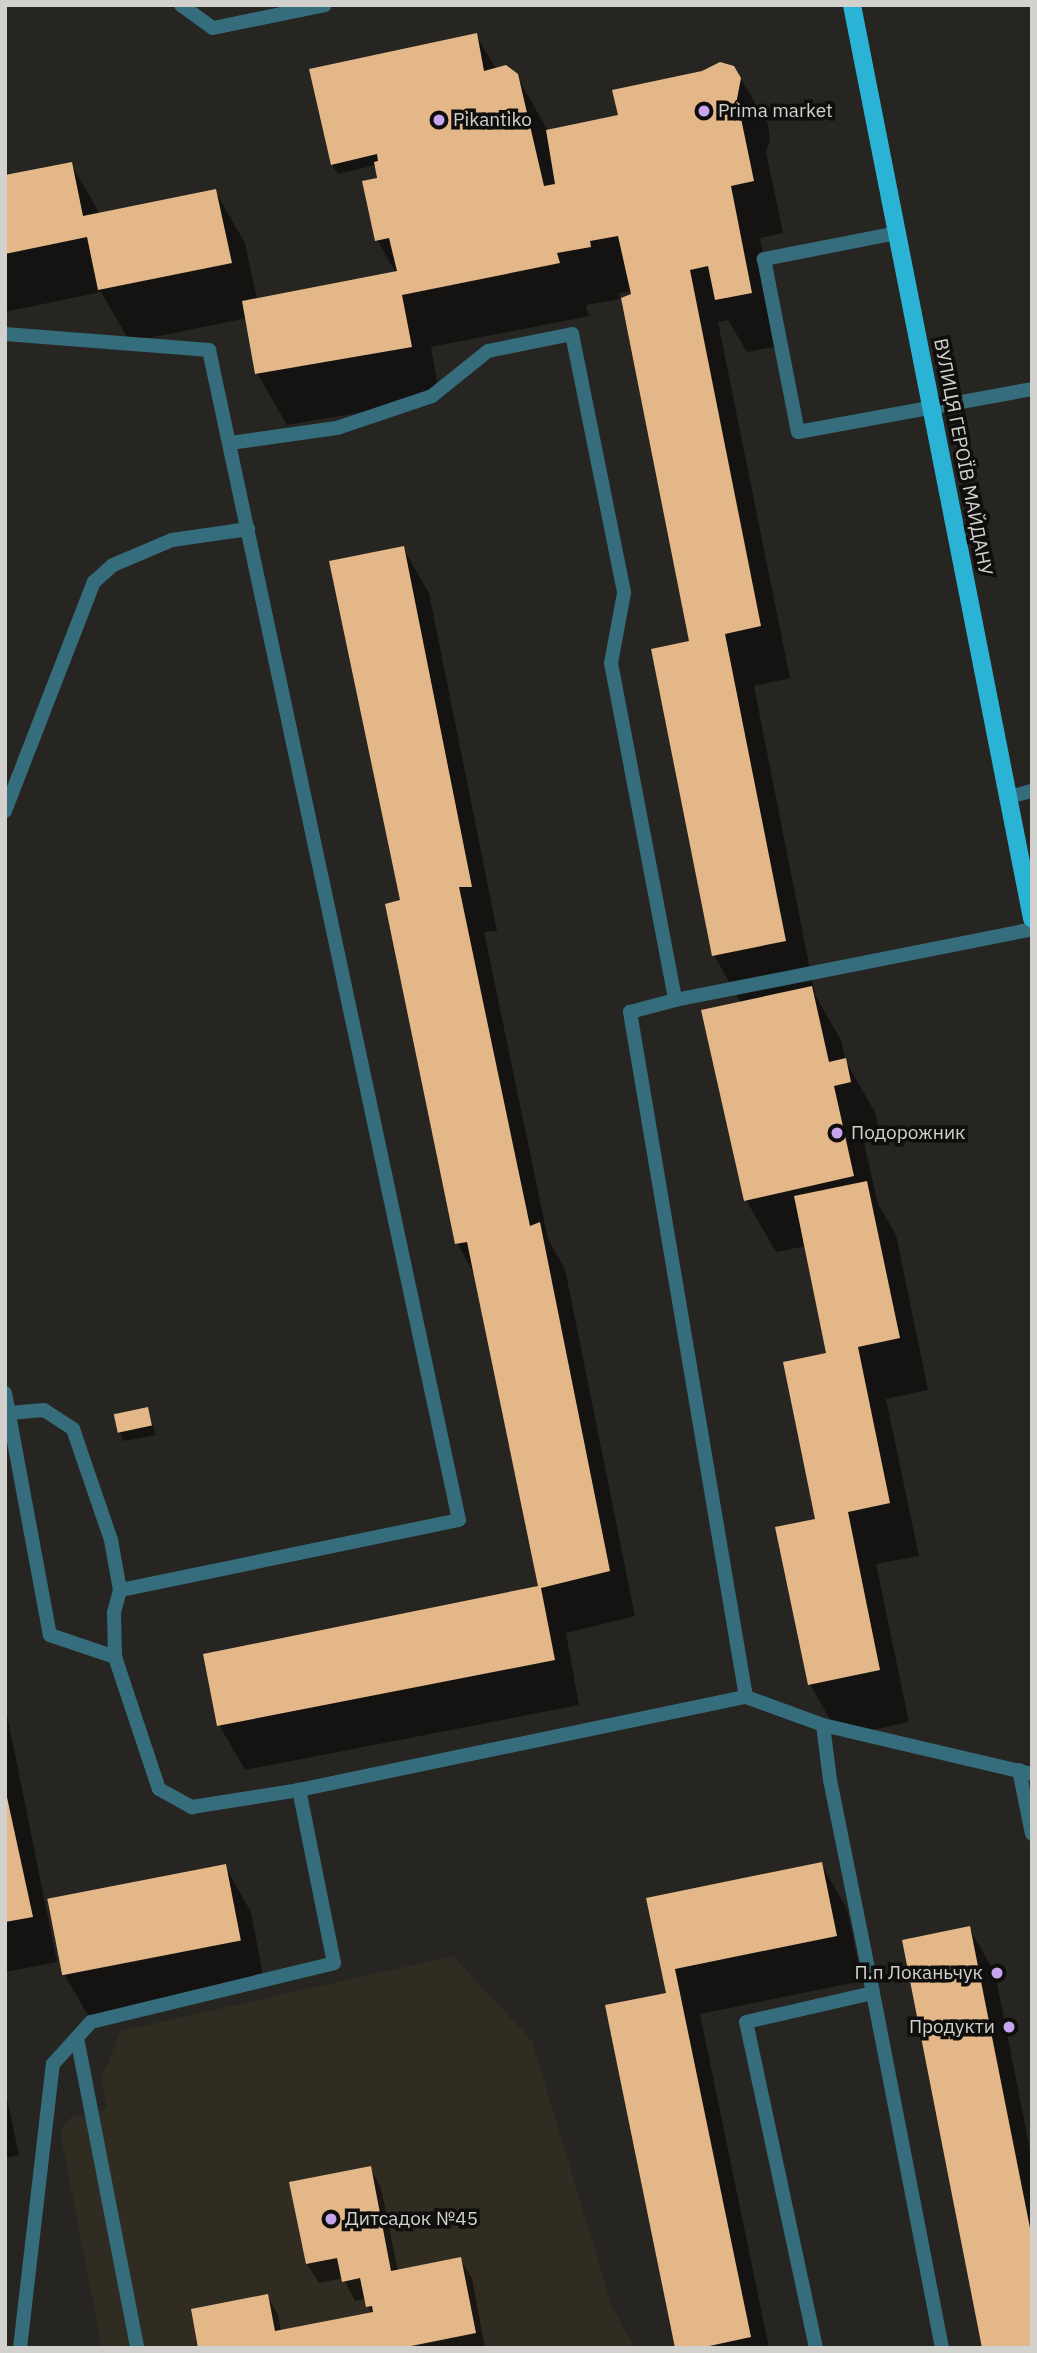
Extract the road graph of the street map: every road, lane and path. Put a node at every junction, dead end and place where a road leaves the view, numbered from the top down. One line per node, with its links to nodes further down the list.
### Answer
1 (181, 5): 2 (lane)
2 (325, 5)
3 (852, 5): 4 (main road, ВУЛИЦЯ ГЕРОЇВ МАЙДАНУ)
4 (897, 233): 7 (main road, ВУЛИЦЯ ГЕРОЇВ МАЙДАНУ); 7 (lane)
5 (5, 334): 8 (lane)
6 (1032, 389): 7 (lane)
7 (932, 407): 11 (main road, ВУЛИЦЯ ГЕРОЇВ МАЙДАНУ)
8 (230, 443): 9 (lane); 15 (lane)
9 (248, 529): 12 (lane); 18 (lane)
10 (1032, 791): 11 (lane)
11 (1009, 797): 13 (main road, ВУЛИЦЯ ГЕРОЇВ МАЙДАНУ)
12 (5, 811)
13 (1032, 918)
14 (1032, 929): 15 (lane)
15 (675, 1000): 20 (lane)
16 (5, 1393): 17 (lane)
17 (9, 1413): 18 (lane); 19 (lane)
18 (120, 1590): 19 (lane)
19 (115, 1657): 23 (lane)
20 (746, 1697): 21 (lane); 23 (lane)
21 (823, 1725): 22 (lane); 25 (lane)
22 (1026, 1772): 24 (lane)
23 (299, 1790): 26 (lane)
24 (1032, 1834)
25 (873, 1993): 29 (lane); 30 (lane)
26 (77, 2038): 27 (lane); 28 (lane)
27 (20, 2348)
28 (137, 2348)
29 (816, 2348)
30 (942, 2348)

